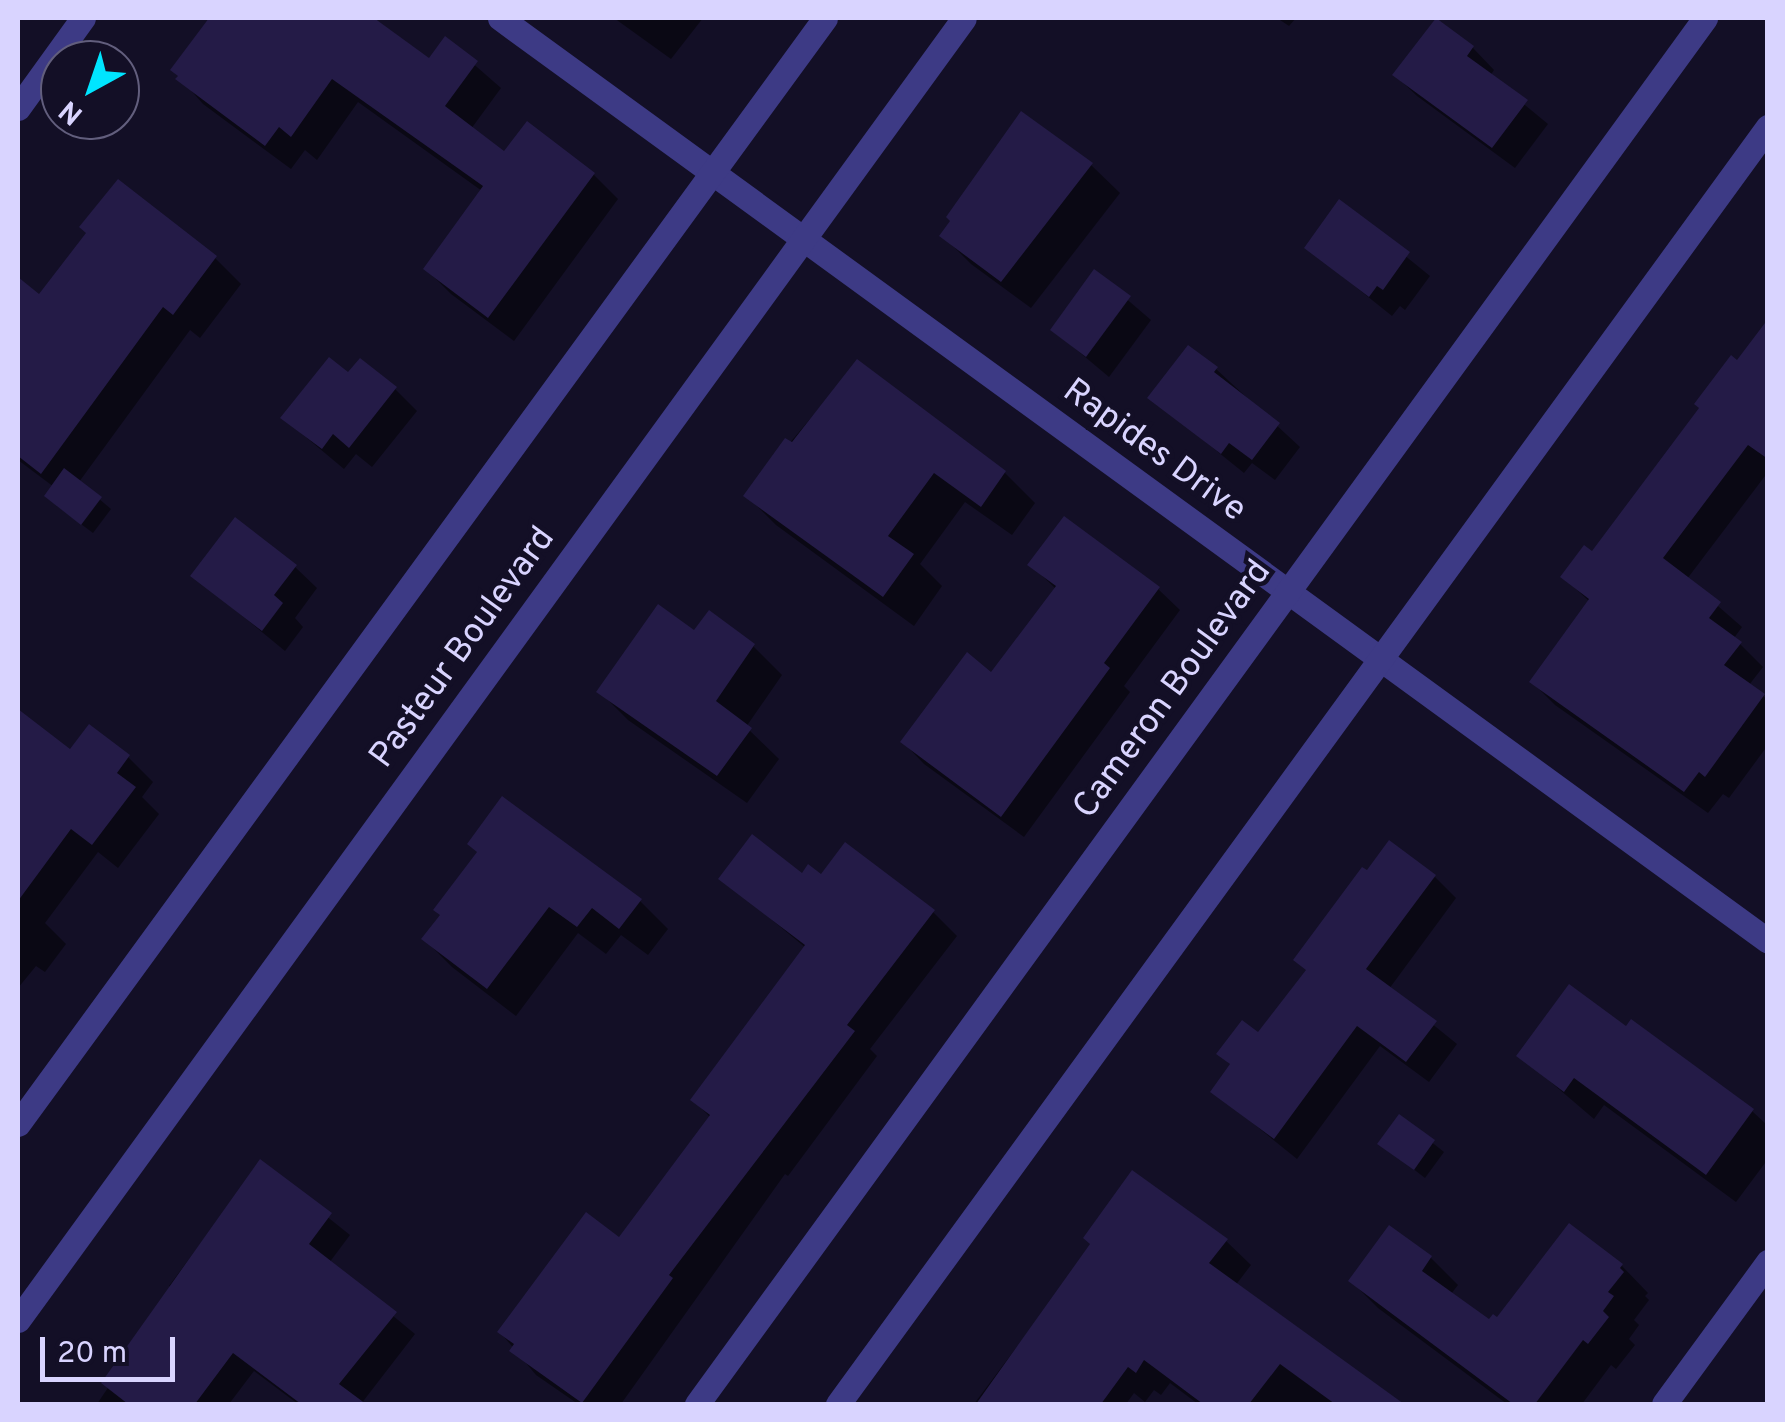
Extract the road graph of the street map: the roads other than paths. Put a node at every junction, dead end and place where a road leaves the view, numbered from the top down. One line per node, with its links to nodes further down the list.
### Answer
1 (84, 18): 6 (street)
2 (500, 18): 8 (street, Rapides Drive)
3 (824, 18): 8 (street)
4 (964, 18): 9 (street, Pasteur Boulevard)
5 (1705, 18): 10 (street, Cameron Boulevard)
6 (18, 108)
7 (1768, 127): 11 (street)
8 (712, 172): 9 (street, Rapides Drive); 13 (street)
9 (803, 239): 10 (street, Rapides Drive); 15 (street, Pasteur Boulevard)
10 (1288, 591): 11 (street, Rapides Drive); 16 (street, Cameron Boulevard)
11 (1380, 659): 12 (street, Rapides Drive); 17 (street)
12 (1768, 941)
13 (18, 1124)
14 (1768, 1262): 18 (street)
15 (18, 1320)
16 (697, 1404)
17 (838, 1404)
18 (1664, 1404)

